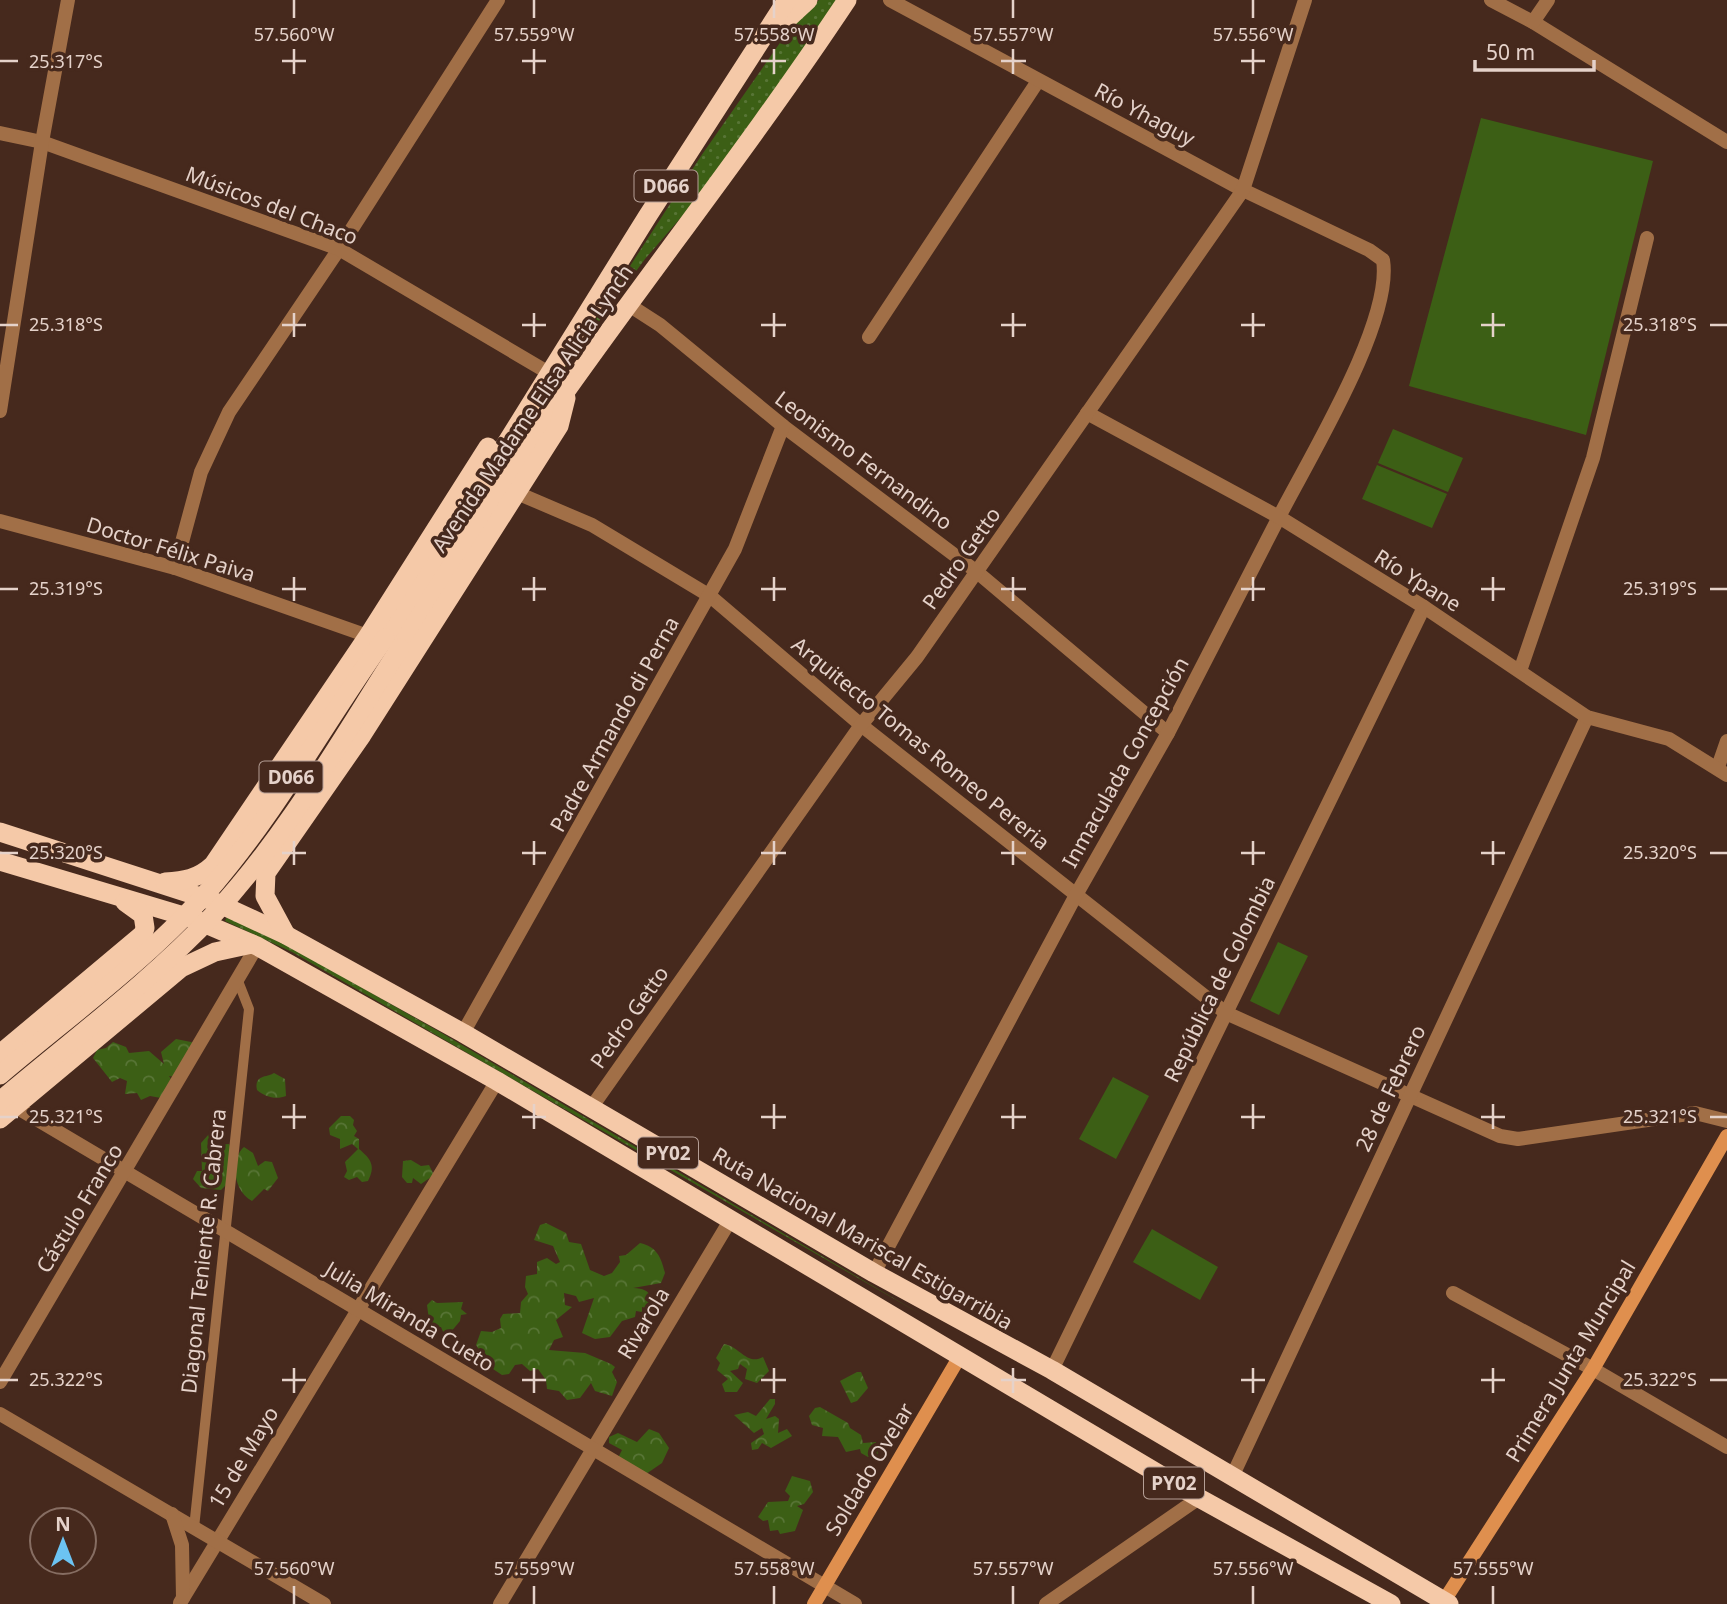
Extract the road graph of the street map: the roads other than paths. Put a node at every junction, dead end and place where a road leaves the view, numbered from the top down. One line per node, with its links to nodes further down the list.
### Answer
1 (68, 0): 14 (street)
2 (498, 0): 18 (street)
3 (787, 0): 12 (highway, Avenida Madame Elisa Alicia Lynch / D066)
4 (808, 0): 12 (highway)
5 (847, 0): 20 (highway, Avenida Madame Elisa Alicia Lynch / D066)
6 (890, 0): 11 (street, Río Yhaguy)
7 (1305, 0): 16 (street, Pedro Getto)
8 (1491, 0): 10 (street)
9 (1548, 0): 10 (street)
10 (1533, 22): 15 (street)
11 (1038, 81): 16 (street, Río Yhaguy); 21 (street)
12 (701, 131): 22 (highway, Avenida Madame Elisa Alicia Lynch / D066)
13 (0, 133): 14 (street, Músicos del Chaco)
14 (42, 142): 18 (street, Músicos del Chaco); 24 (street)
15 (1727, 142)
16 (1243, 190): 19 (street, Río Yhaguy); 25 (street, Pedro Getto)
17 (1647, 238): 35 (street)
18 (339, 249): 22 (street, Músicos del Chaco); 30 (street)
19 (1383, 260): 28 (street, Inmaculada Concepción)
20 (629, 305): 23 (highway, Avenida Madame Elisa Alicia Lynch / D066); 26 (street, Leonismo Fernandino)
21 (869, 337)
22 (547, 376): 34 (highway, Avenida Madame Elisa Alicia Lynch / D066)
23 (567, 390): 27 (highway); 34 (highway, Avenida Madame Elisa Alicia Lynch / D066)
24 (0, 411)
25 (1087, 413): 28 (street, Río Ypane); 31 (street, Pedro Getto)
26 (783, 426): 31 (street, Leonismo Fernandino); 32 (street, Padre Armando di Perna)
27 (517, 493): 32 (street, Arquitecto Tomas Romeo Pereria); 47 (highway)
28 (1279, 517): 33 (street, Río Ypane); 38 (street, Inmaculada Concepción)
29 (0, 521): 30 (street, Doctor Félix Paiva)
30 (175, 568): 34 (street, Doctor Félix Paiva)
31 (977, 572): 37 (street, Pedro Getto); 38 (street, Leonismo Fernandino)
32 (710, 596): 37 (street, Arquitecto Tomas Romeo Pereria); 51 (street, Padre Armando di Perna)
33 (1424, 607): 35 (street, Río Ypane); 50 (street, República de Colombia)
34 (384, 641): 43 (highway); 46 (highway, Avenida Madame Elisa Alicia Lynch / D066, bridge)
35 (1520, 671): 36 (street, Río Ypane)
36 (1587, 717): 40 (street, Río Ypane); 55 (street, 28 de Febrero)
37 (861, 725): 45 (street, Arquitecto Tomas Romeo Pereria); 57 (street, Pedro Getto)
38 (1168, 733): 45 (street, Inmaculada Concepción)
39 (1727, 741): 40 (street)
40 (1723, 771)
41 (0, 832): 43 (highway, PY02)
42 (0, 861): 44 (highway, PY02)
43 (153, 882): 46 (highway, PY02)
44 (105, 891): 46 (highway, PY02); 52 (highway)
45 (1076, 895): 50 (street, Arquitecto Tomas Romeo Pereria); 64 (street, Inmaculada Concepción)
46 (202, 911): 47 (highway, Ruta Nacional Mariscal Estigarribia / PY02); 48 (highway, PY02); 53 (highway, D066, bridge); 56 (highway, D066, bridge)
47 (286, 935): 51 (highway, Ruta Nacional Mariscal Estigarribia / PY02)
48 (255, 945): 49 (street, Cástulo Franco); 54 (highway, PY02); 56 (highway)
49 (238, 981): 61 (street, Cástulo Franco); 63 (street, Diagonal Teniente R. Cabrera)
50 (1226, 1013): 55 (street, Arquitecto Tomas Romeo Pereria); 70 (street, República de Colombia)
51 (463, 1033): 57 (highway, Ruta Nacional Mariscal Estigarribia / PY02)
52 (0, 1054)
53 (0, 1075)
54 (497, 1081): 62 (highway, PY02); 66 (street, 15 de Mayo)
55 (1410, 1094): 59 (street, Arquitecto Tomas Romeo Pereria); 76 (street, 28 de Febrero)
56 (8, 1104): 58 (highway); 61 (street, Julia Miranda Cueto)
57 (591, 1108): 64 (highway, Ruta Nacional Mariscal Estigarribia / PY02)
58 (0, 1119)
59 (1727, 1121)
60 (1727, 1136): 69 (main road, Primera Junta Muncipal)
61 (125, 1171): 63 (street, Julia Miranda Cueto); 72 (street, Cástulo Franco)
62 (731, 1219): 68 (highway, PY02); 75 (street, Rivarola)
63 (227, 1232): 66 (street, Julia Miranda Cueto); 79 (street, Diagonal Teniente R. Cabrera)
64 (874, 1273): 67 (highway, Ruta Nacional Mariscal Estigarribia / PY02)
65 (1452, 1293): 69 (street)
66 (358, 1309): 75 (street, Julia Miranda Cueto); 80 (street, 15 de Mayo)
67 (1013, 1349): 70 (highway, Ruta Nacional Mariscal Estigarribia / PY02); 71 (highway)
68 (960, 1356): 71 (highway, PY02); 81 (main road, Soldado Ovelar)
69 (1593, 1369): 74 (street); 83 (main road, Primera Junta Muncipal)
70 (1052, 1370): 76 (highway, Ruta Nacional Mariscal Estigarribia / PY02)
71 (998, 1377): 77 (highway, PY02)
72 (0, 1382)
73 (0, 1414): 78 (street)
74 (1727, 1447)
75 (592, 1448): 81 (street, Julia Miranda Cueto); 85 (street, Rivarola)
76 (1232, 1477): 83 (highway, Ruta Nacional Mariscal Estigarribia / PY02)
77 (1199, 1498): 88 (street); 89 (highway, PY02)
78 (172, 1514): 79 (street); 82 (street)
79 (194, 1528): 80 (street)
80 (216, 1541): 82 (street, 15 de Mayo); 84 (street)
81 (824, 1586): 86 (main road, Soldado Ovelar); 87 (street, Julia Miranda Cueto)
82 (182, 1602)
83 (1445, 1603)
84 (324, 1604)
85 (500, 1604)
86 (814, 1604)
87 (855, 1604)
88 (1046, 1604)
89 (1391, 1604)

